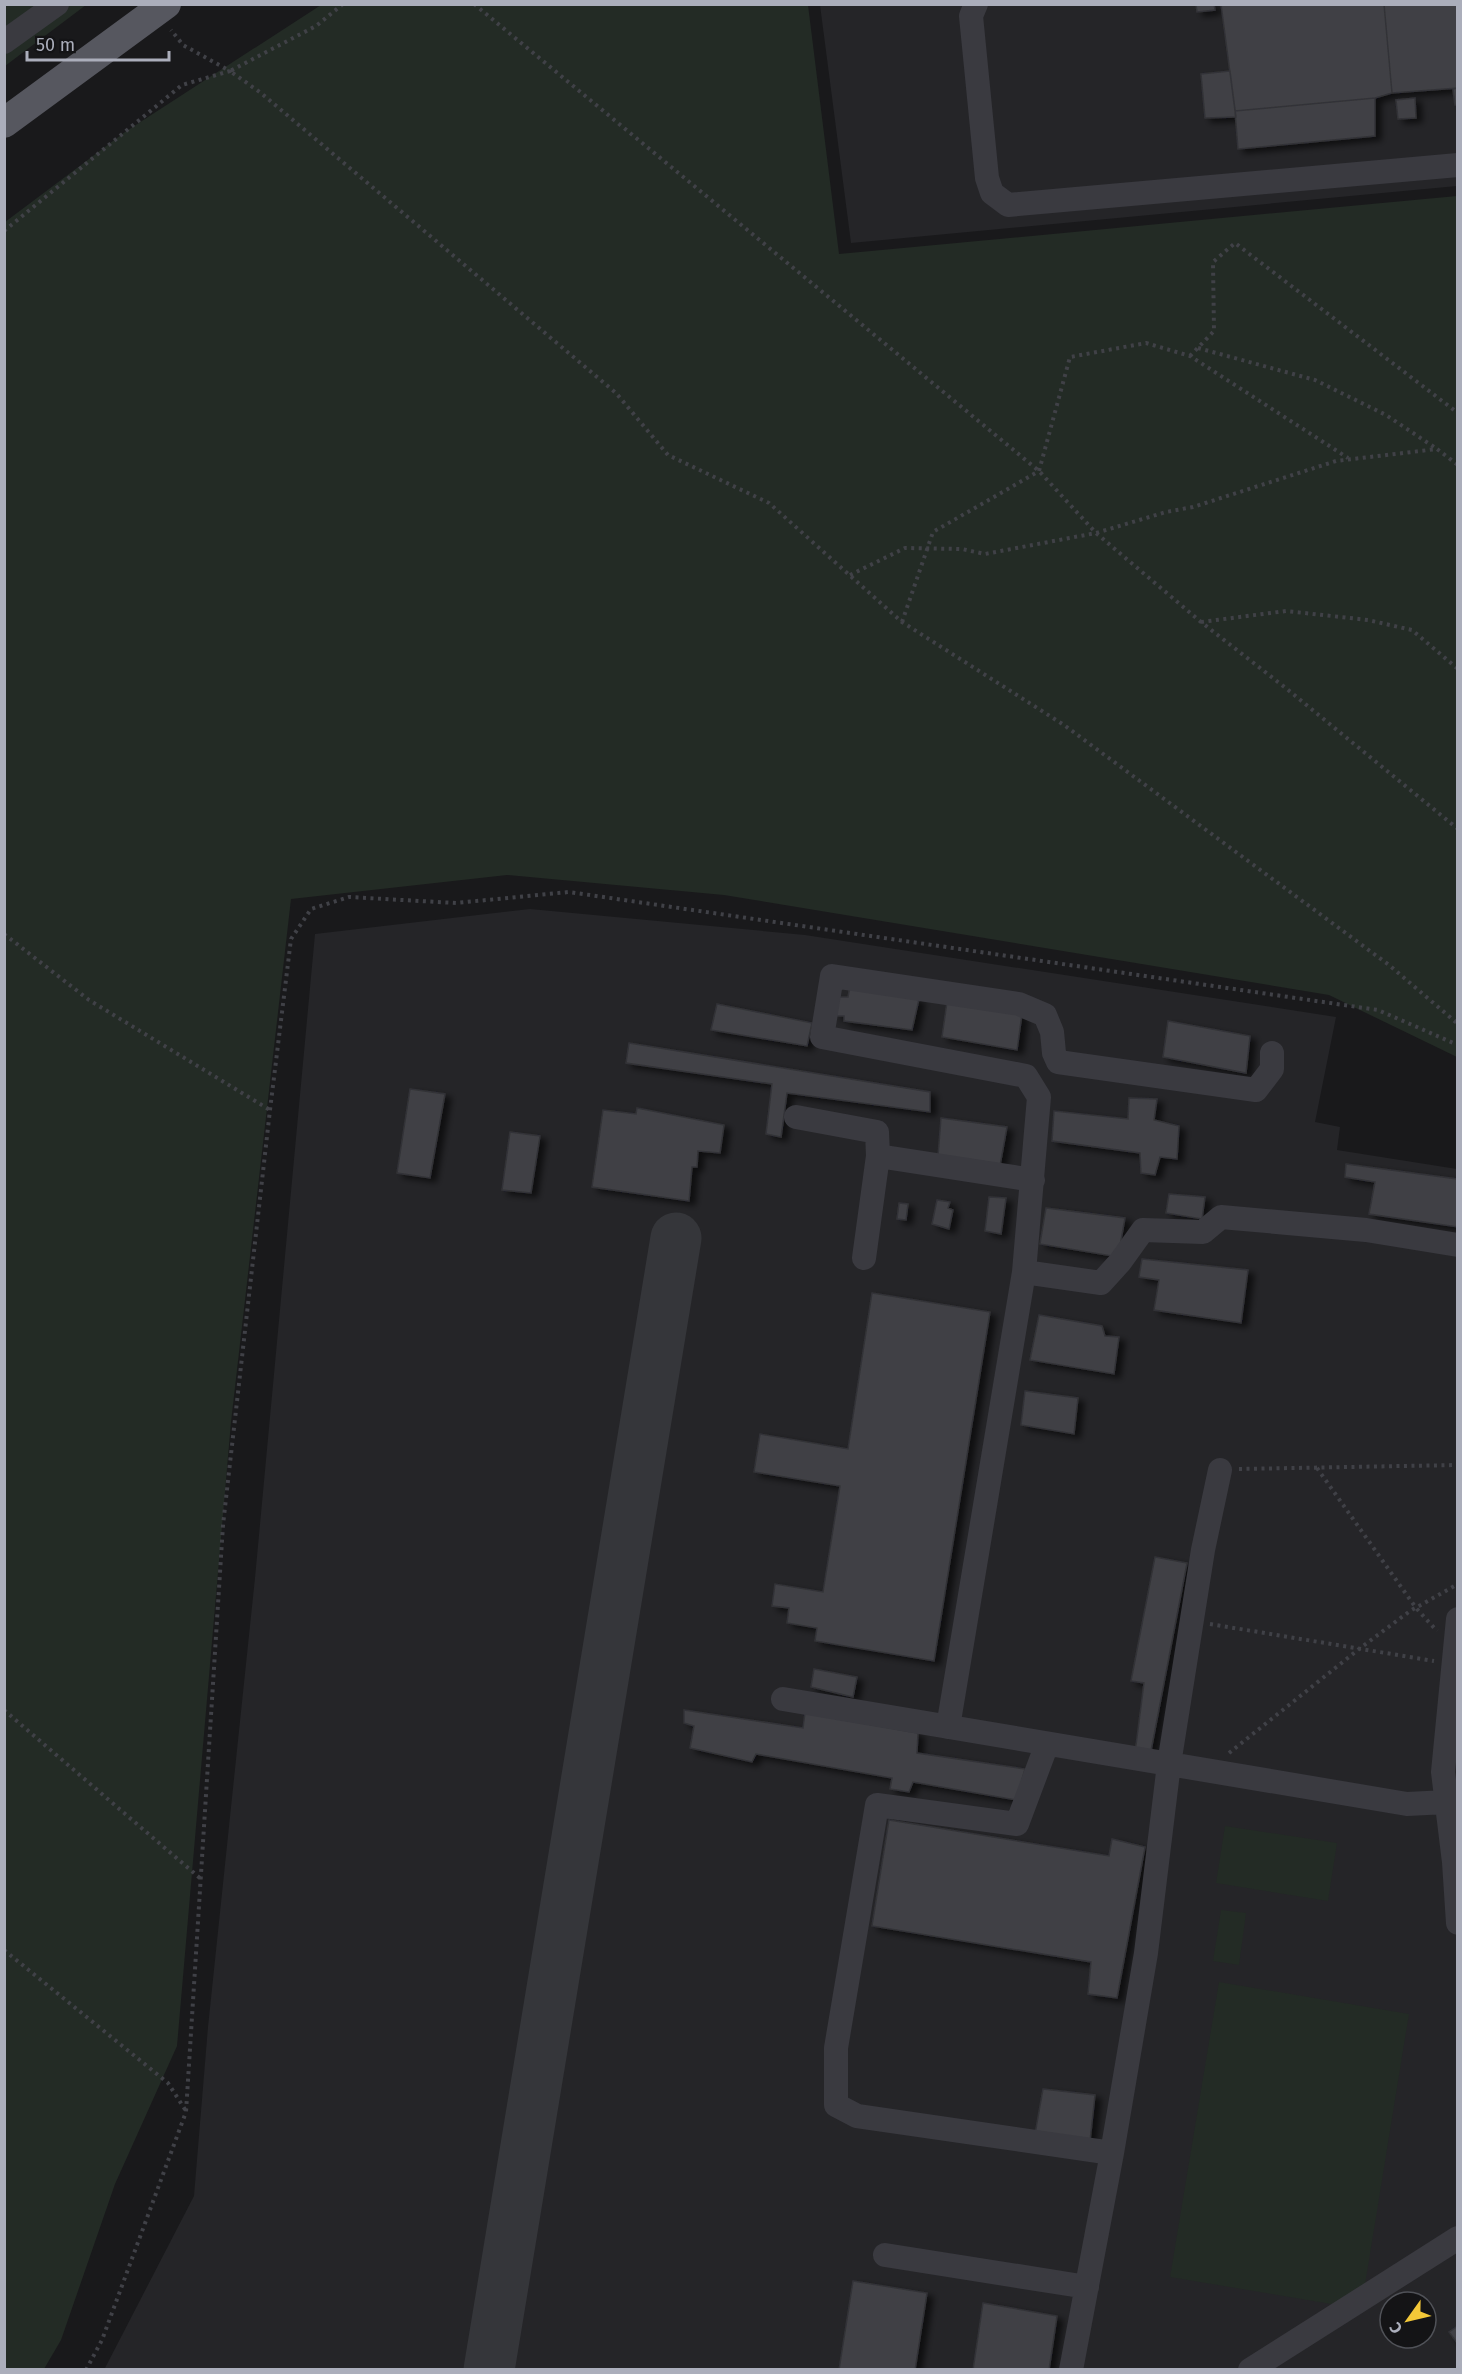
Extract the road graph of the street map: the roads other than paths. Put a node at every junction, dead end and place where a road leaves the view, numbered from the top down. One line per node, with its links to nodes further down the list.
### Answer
1 (57, 4): 4 (street)
2 (976, 4): 6 (street)
3 (161, 8): 5 (main road)
4 (8, 32)
5 (4, 123)
6 (1458, 165)
7 (1272, 1053): 8 (street)
8 (1058, 1062): 9 (street); 9 (street)
9 (1031, 1084): 12 (street)
10 (796, 1117): 11 (street)
11 (878, 1155): 12 (street); 14 (street)
12 (1033, 1180): 15 (street)
13 (1458, 1245): 15 (street)
14 (864, 1258)
15 (1024, 1272): 19 (street)
16 (1220, 1470): 21 (street)
17 (1458, 1619): 22 (street)
18 (783, 1699): 19 (street)
19 (948, 1727): 20 (street)
20 (1047, 1744): 21 (street); 24 (street)
21 (1168, 1764): 22 (street); 24 (street)
22 (1447, 1802): 23 (street)
23 (1458, 1923)
24 (1112, 2153): 27 (street)
25 (1458, 2238): 29 (street)
26 (885, 2255): 27 (street)
27 (1087, 2287): 28 (street)
28 (1071, 2370)
29 (1250, 2370)

